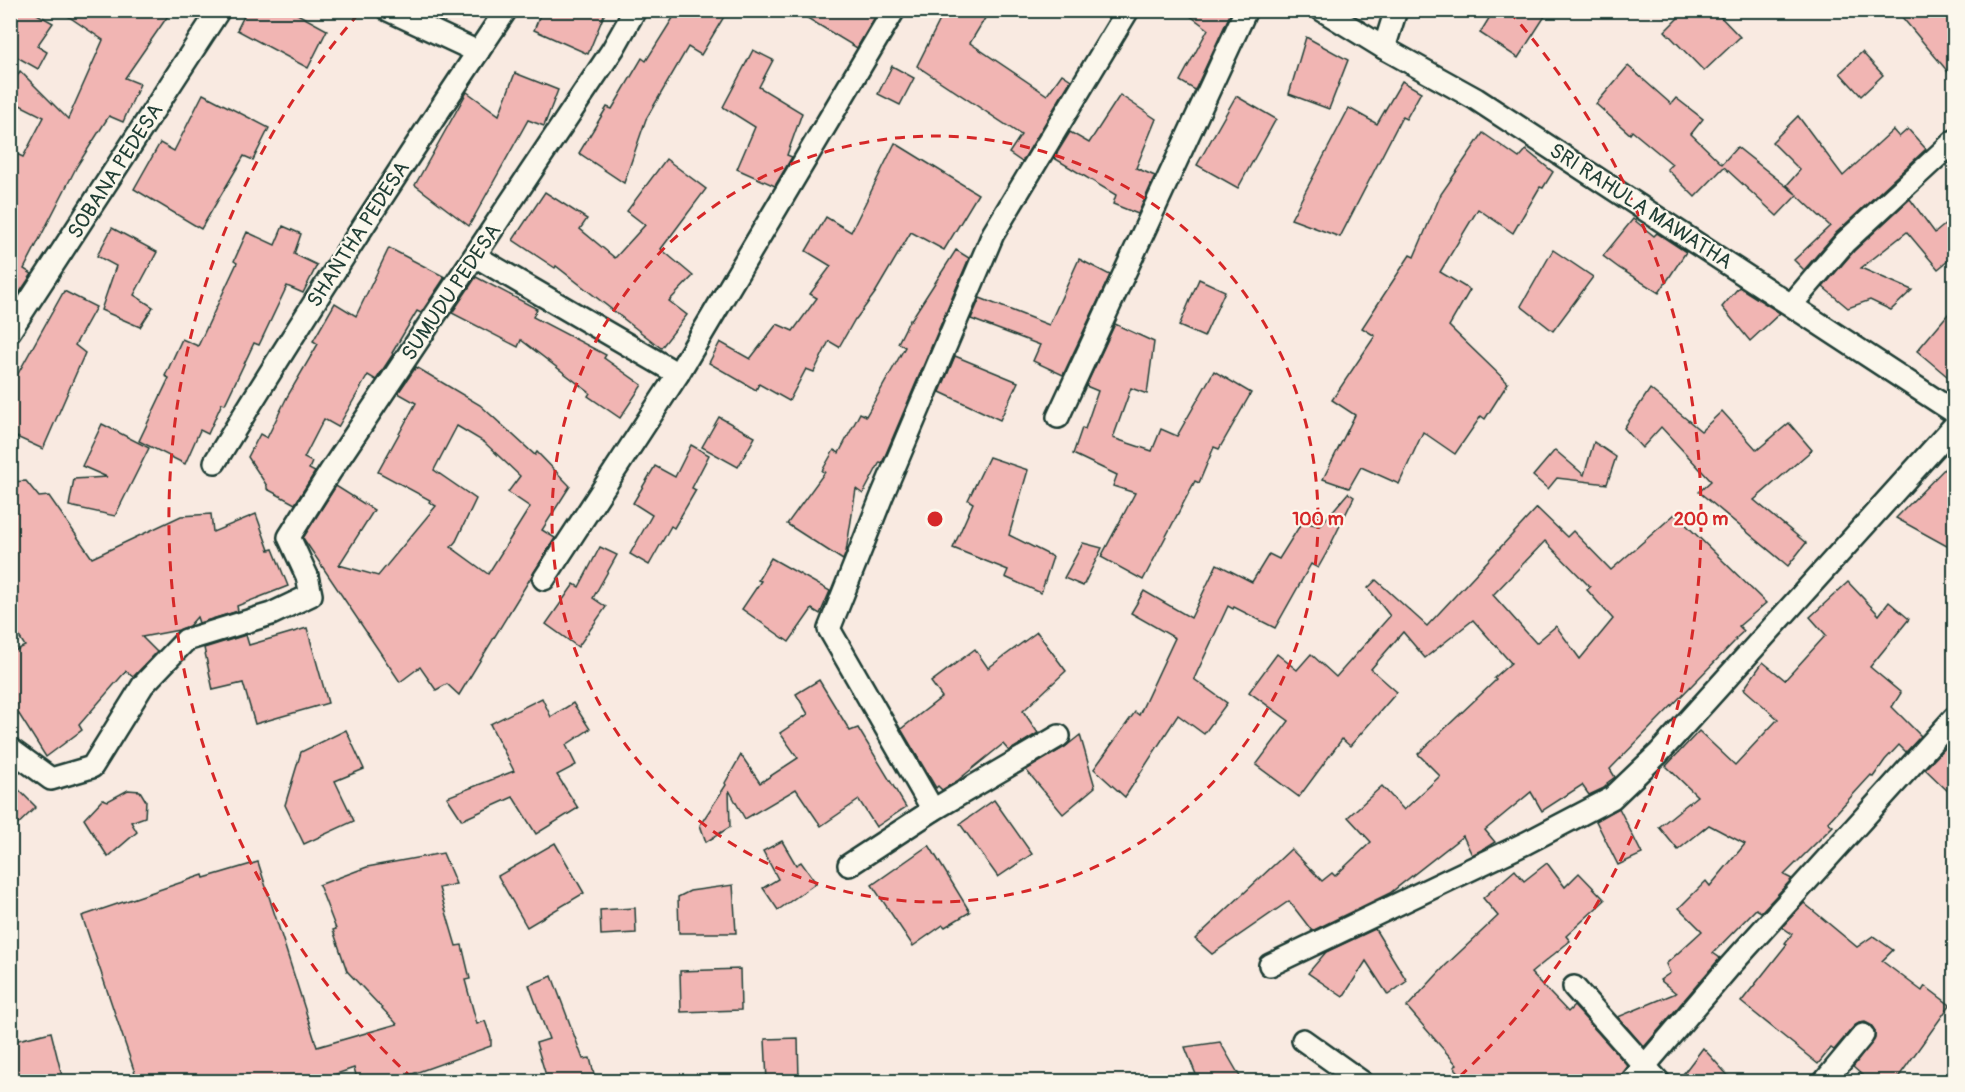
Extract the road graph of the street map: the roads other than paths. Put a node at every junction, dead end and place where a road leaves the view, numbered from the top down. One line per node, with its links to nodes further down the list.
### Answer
1 (219, 10): 15 (street, SOBANA PEDESA)
2 (388, 10): 11 (street)
3 (506, 10): 11 (street, SHANTHA PEDESA)
4 (635, 10): 13 (street, SUMUDU PEDESA)
5 (894, 10): 16 (street)
6 (1128, 10): 25 (street)
7 (1246, 10): 18 (street)
8 (1322, 10): 10 (street, SRI RAHULA MAWATHA)
9 (1396, 10): 10 (street)
10 (1384, 48): 14 (street, SRI RAHULA MAWATHA)
11 (478, 52): 20 (street, SHANTHA PEDESA)
12 (1954, 141): 14 (street)
13 (475, 256): 16 (street); 24 (street, SUMUDU PEDESA)
14 (1792, 304): 17 (street, SRI RAHULA MAWATHA)
15 (10, 331)
16 (678, 374): 21 (street)
17 (1954, 412)
18 (1058, 417)
19 (1954, 426): 27 (street)
20 (215, 462)
21 (544, 579)
22 (1954, 718): 31 (street)
23 (1059, 735): 25 (street)
24 (10, 750)
25 (933, 810): 26 (street)
26 (849, 865)
27 (1269, 965)
28 (1574, 987): 31 (street)
29 (1863, 1035): 34 (street)
30 (1304, 1040): 32 (street)
31 (1638, 1074): 33 (street)
32 (1362, 1082)
33 (1659, 1082)
34 (1824, 1082)

